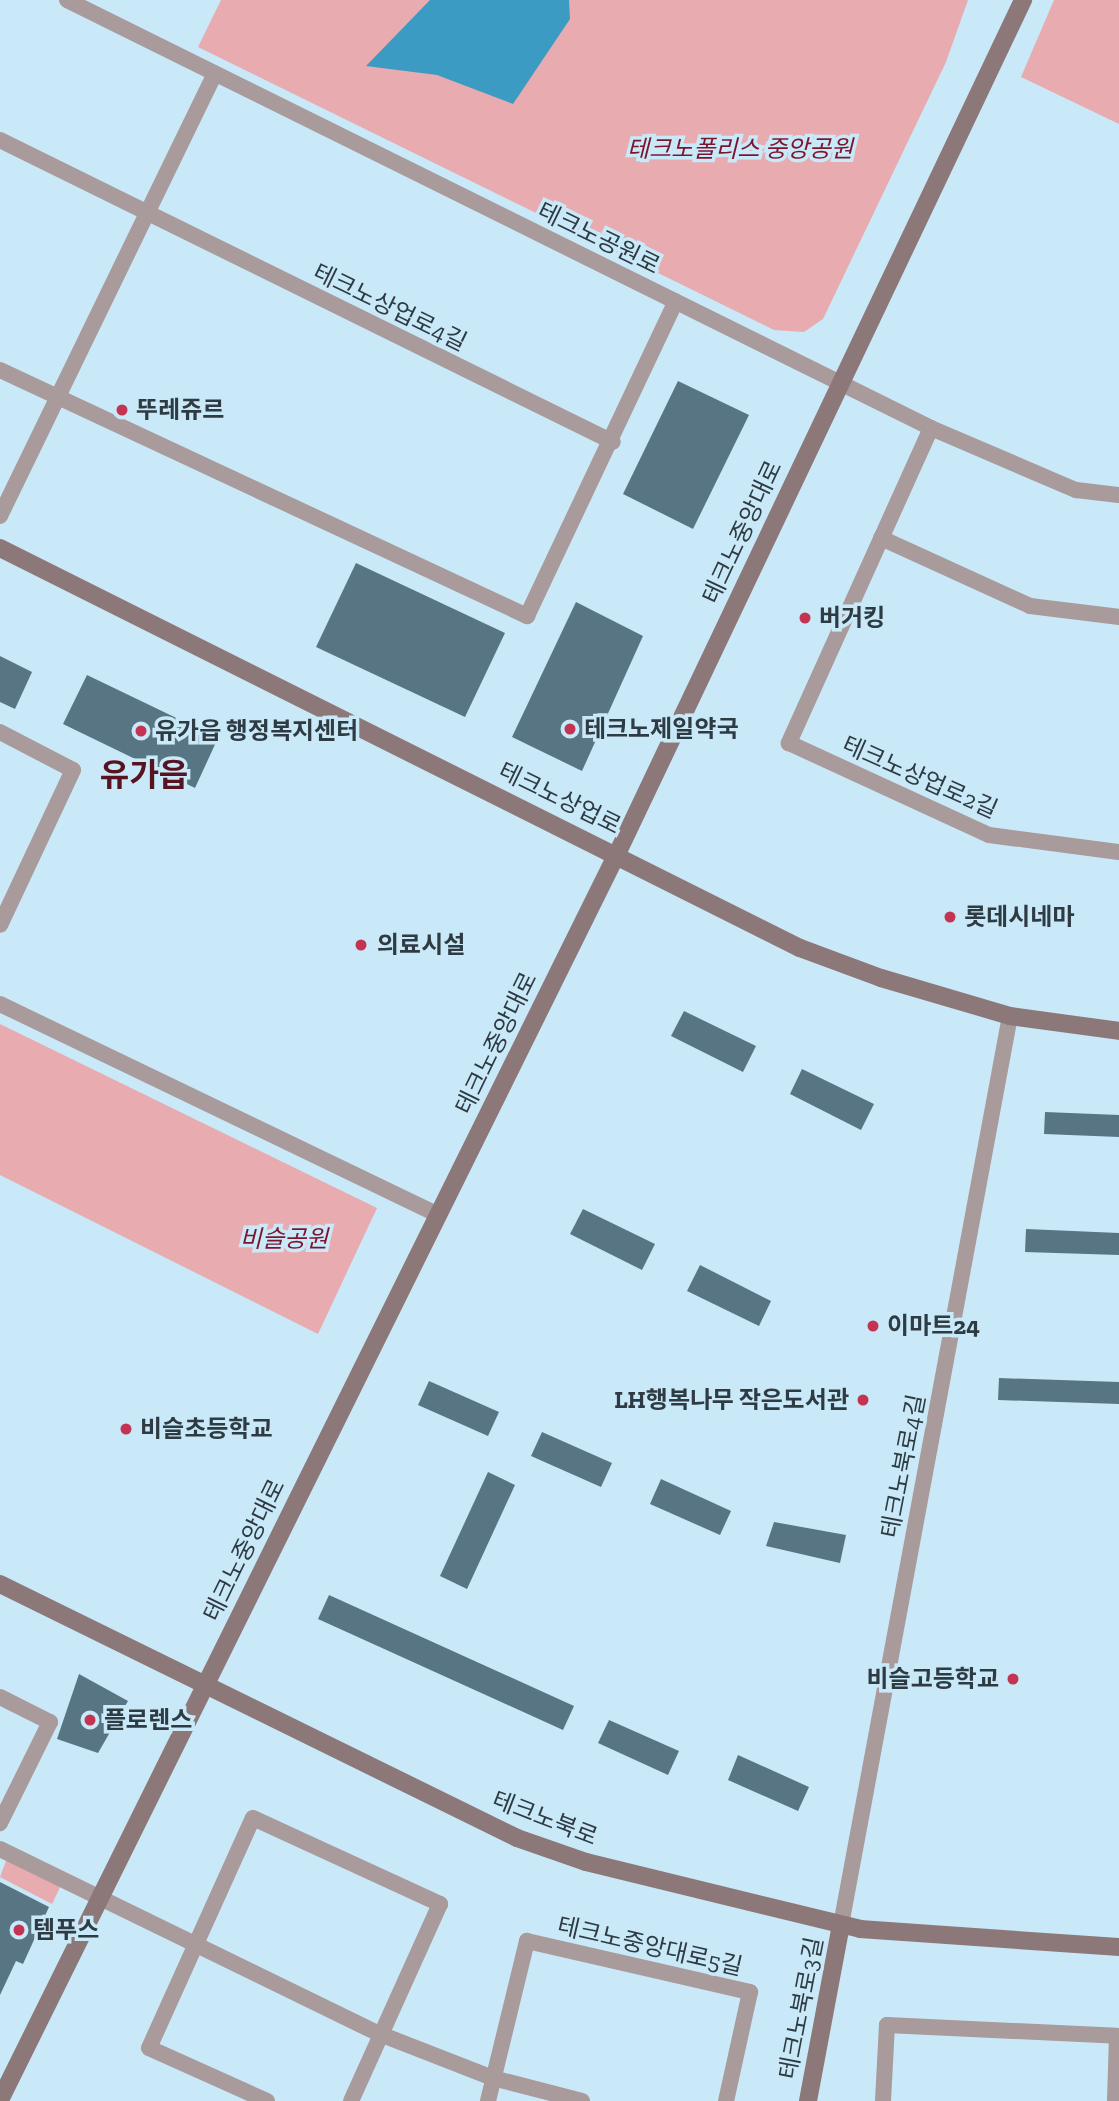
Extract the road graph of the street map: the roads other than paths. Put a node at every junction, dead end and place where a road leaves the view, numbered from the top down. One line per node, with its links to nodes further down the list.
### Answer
1 (67, 0): 3 (street, 테크노공원로)
2 (1023, 0): 8 (main road, 테크노중앙대로)
3 (215, 73): 5 (street); 6 (street, 테크노공원로)
4 (0, 140): 5 (street, 테크노상업로4길)
5 (147, 214): 9 (street); 11 (street, 테크노상업로4길)
6 (676, 301): 8 (street, 테크노공원로); 11 (street)
7 (0, 370): 9 (street)
8 (839, 382): 10 (street, 테크노공원로); 19 (main road, 테크노중앙대로)
9 (57, 397): 11 (street); 13 (street)
10 (931, 428): 12 (street, 테크노공원로); 14 (street)
11 (613, 442)
12 (1119, 495)
13 (0, 516)
14 (881, 538): 16 (street); 18 (street, 테크노상업로2길)
15 (0, 548): 19 (main road, 테크노상업로)
16 (1119, 617)
17 (0, 732): 20 (street)
18 (1119, 852)
19 (617, 854): 22 (main road, 테크노상업로); 24 (main road, 테크노중앙대로)
20 (0, 925)
21 (0, 1004): 24 (street)
22 (1010, 1016): 23 (main road, 테크노상업로); 31 (street, 테크노북로4길)
23 (1119, 1031)
24 (438, 1215): 26 (main road, 테크노중앙대로)
25 (0, 1584): 26 (main road, 테크노북로)
26 (206, 1682): 30 (main road, 테크노중앙대로); 31 (main road, 테크노북로)
27 (0, 1697): 28 (street)
28 (0, 1823)
29 (0, 1849): 30 (street)
30 (103, 1899): 32 (street); 36 (main road, 테크노중앙대로)
31 (841, 1925): 33 (main road, 테크노북로); 42 (main road, 테크노북로3길)
32 (195, 1944): 34 (street); 34 (street); 37 (street)
33 (1119, 1947)
34 (380, 2035): 35 (street); 38 (street)
35 (493, 2078): 39 (street, 테크노중앙대로5길); 40 (street); 41 (street, 테크노중앙대로5길)
36 (0, 2100)
37 (267, 2101)
38 (351, 2101)
39 (488, 2101)
40 (582, 2101)
41 (726, 2101)
42 (808, 2101)
43 (883, 2101): 44 (street)
44 (1115, 2101)

